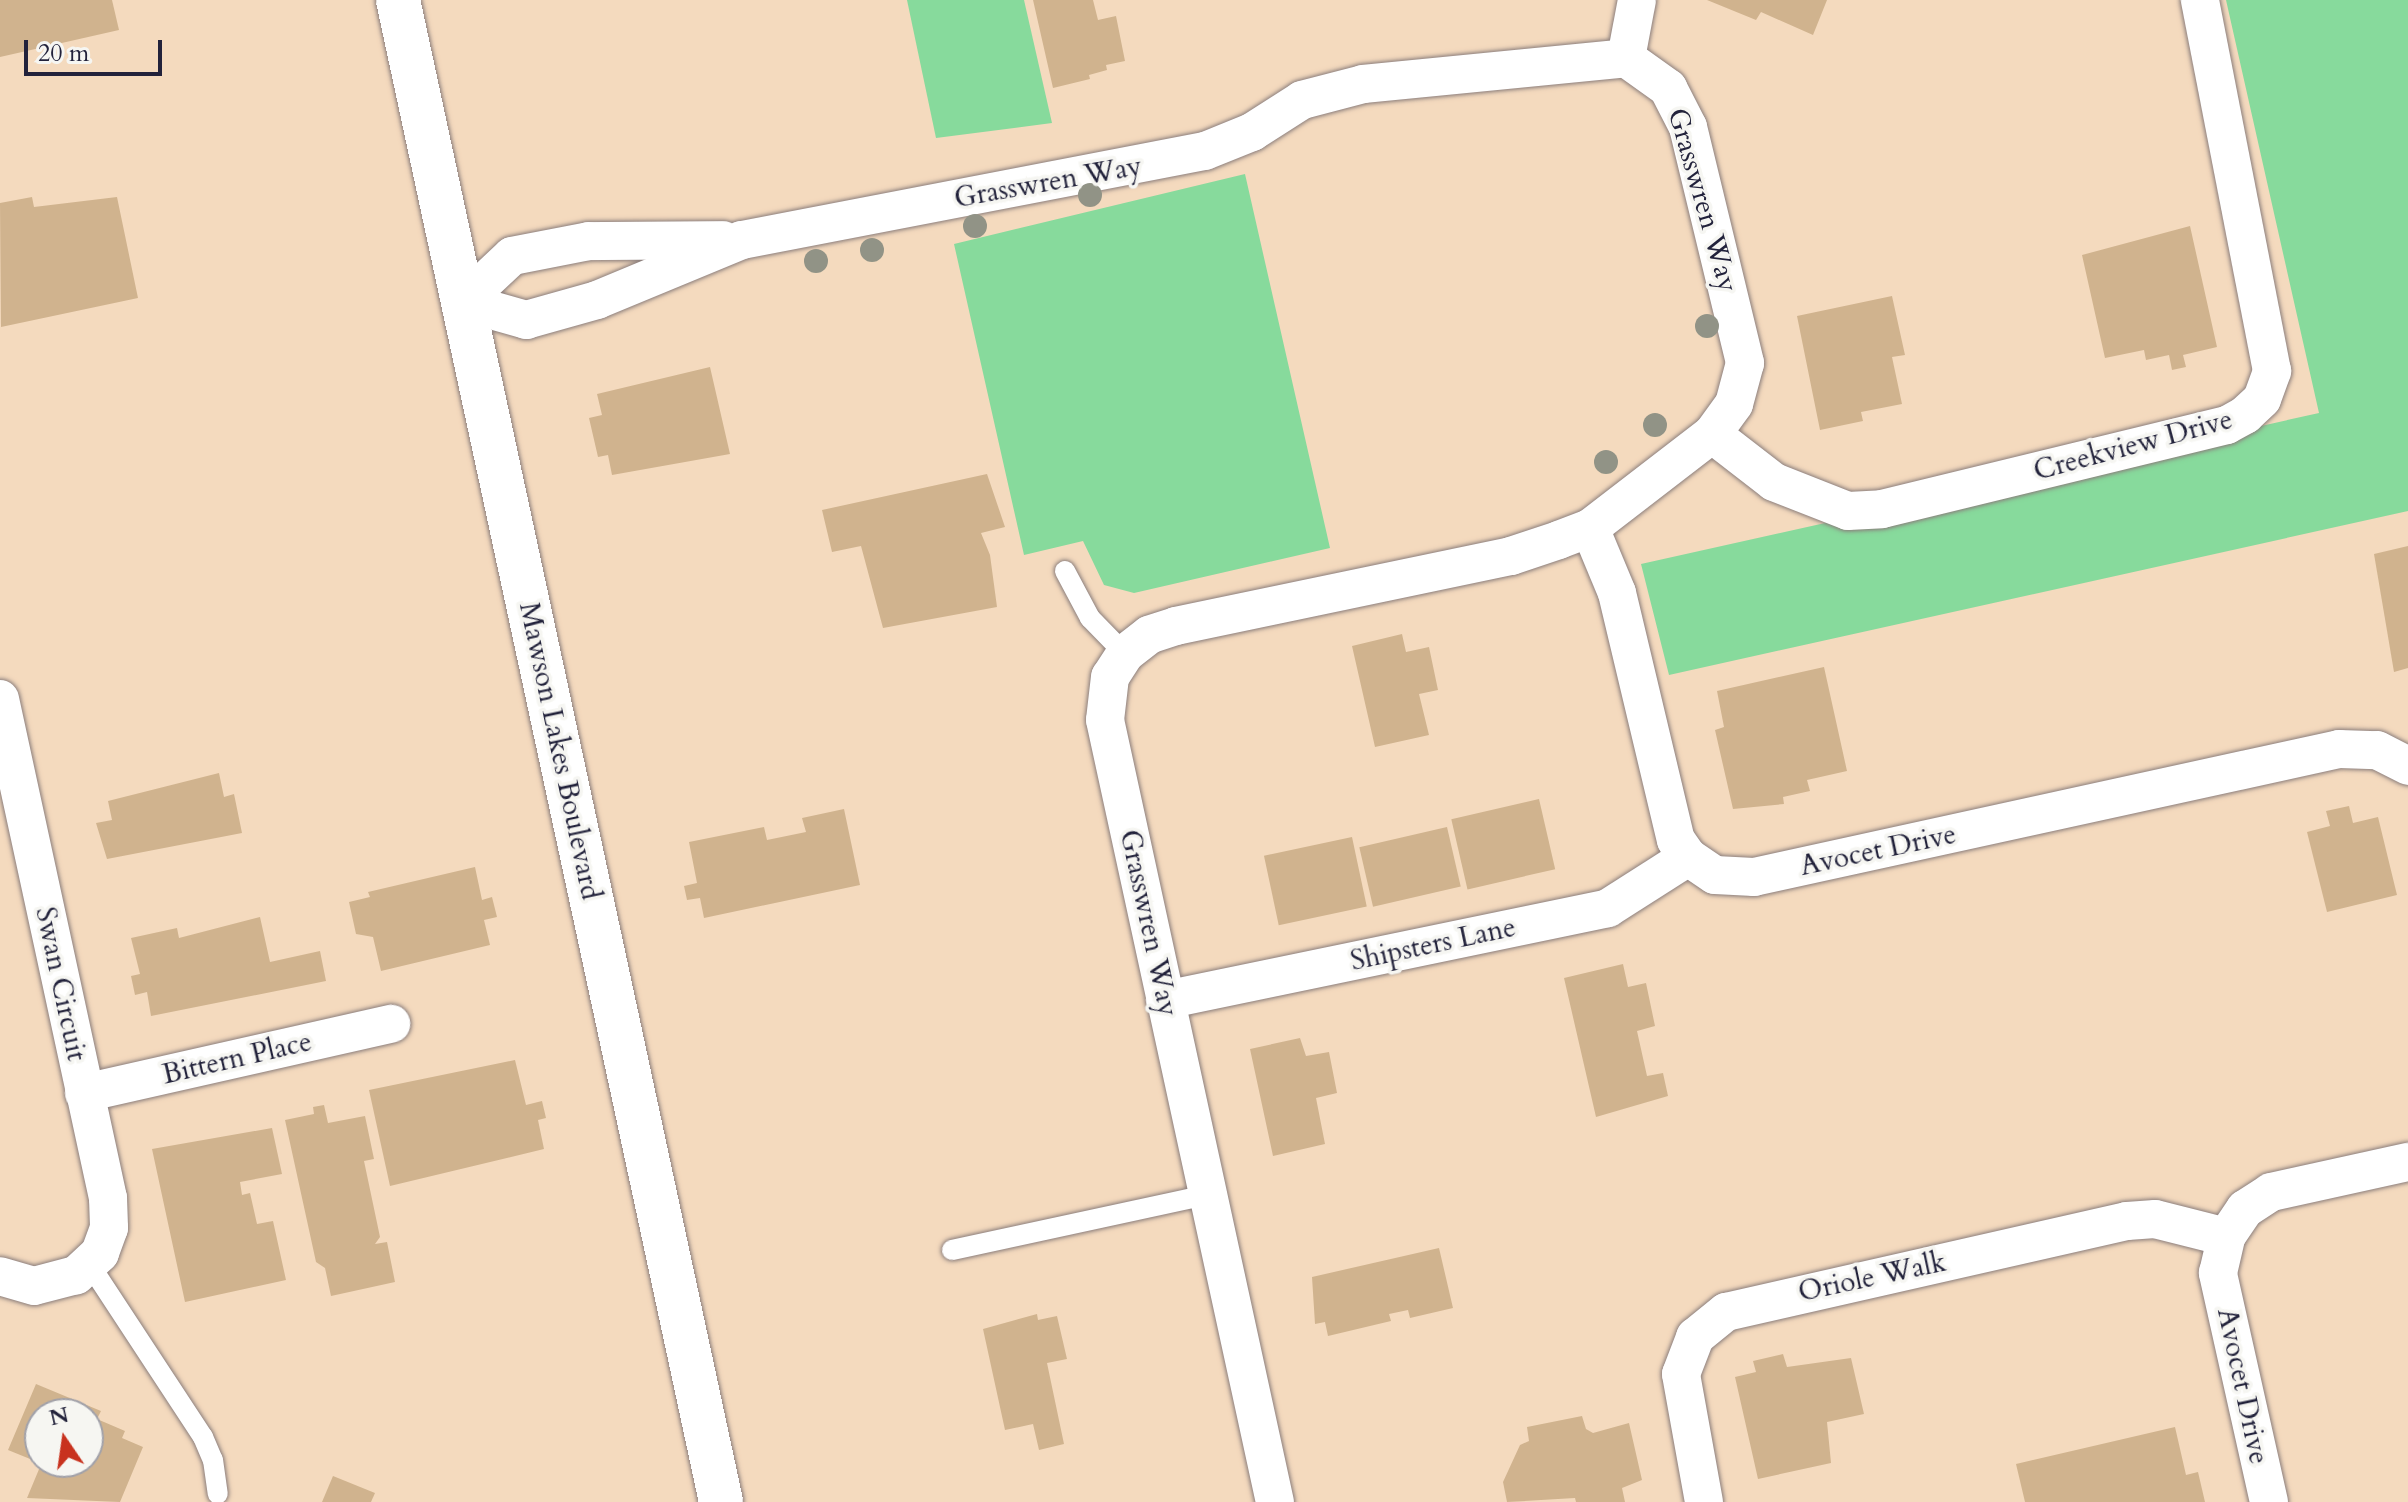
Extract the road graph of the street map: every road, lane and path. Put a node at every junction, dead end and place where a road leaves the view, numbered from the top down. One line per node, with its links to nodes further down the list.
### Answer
1 (398, 0): 6 (street, Mawson Lakes Boulevard)
2 (1637, 0): 4 (street)
3 (2200, 0): 7 (street, Creekview Drive)
4 (1626, 58): 5 (street, Grasswren Way); 7 (street, Grasswren Way)
5 (742, 240): 6 (street, Grasswren Way); 6 (street, Grasswren Way)
6 (463, 302): 24 (street, Mawson Lakes Boulevard)
7 (1712, 434): 8 (street, Grasswren Way)
8 (1590, 528): 10 (street, Grasswren Way); 13 (street)
9 (1065, 571): 10 (lane)
10 (1125, 654): 14 (street, Grasswren Way)
11 (3, 723): 16 (street, Swan Circuit)
12 (2405, 760): 13 (street, Avocet Drive)
13 (1688, 857): 14 (street, Shipsters Lane)
14 (1165, 1000): 18 (street, Grasswren Way)
15 (391, 1024): 16 (street, Bittern Place)
16 (84, 1093): 21 (street, Swan Circuit)
17 (2408, 1162): 19 (street, Avocet Drive)
18 (1207, 1195): 20 (lane); 25 (street, Grasswren Way)
19 (2226, 1237): 26 (street, Oriole Walk); 27 (street, Avocet Drive)
20 (952, 1250)
21 (90, 1265): 22 (street); 23 (lane)
22 (0, 1276)
23 (218, 1494)
24 (721, 1502)
25 (1275, 1502)
26 (1704, 1502)
27 (2269, 1502)

